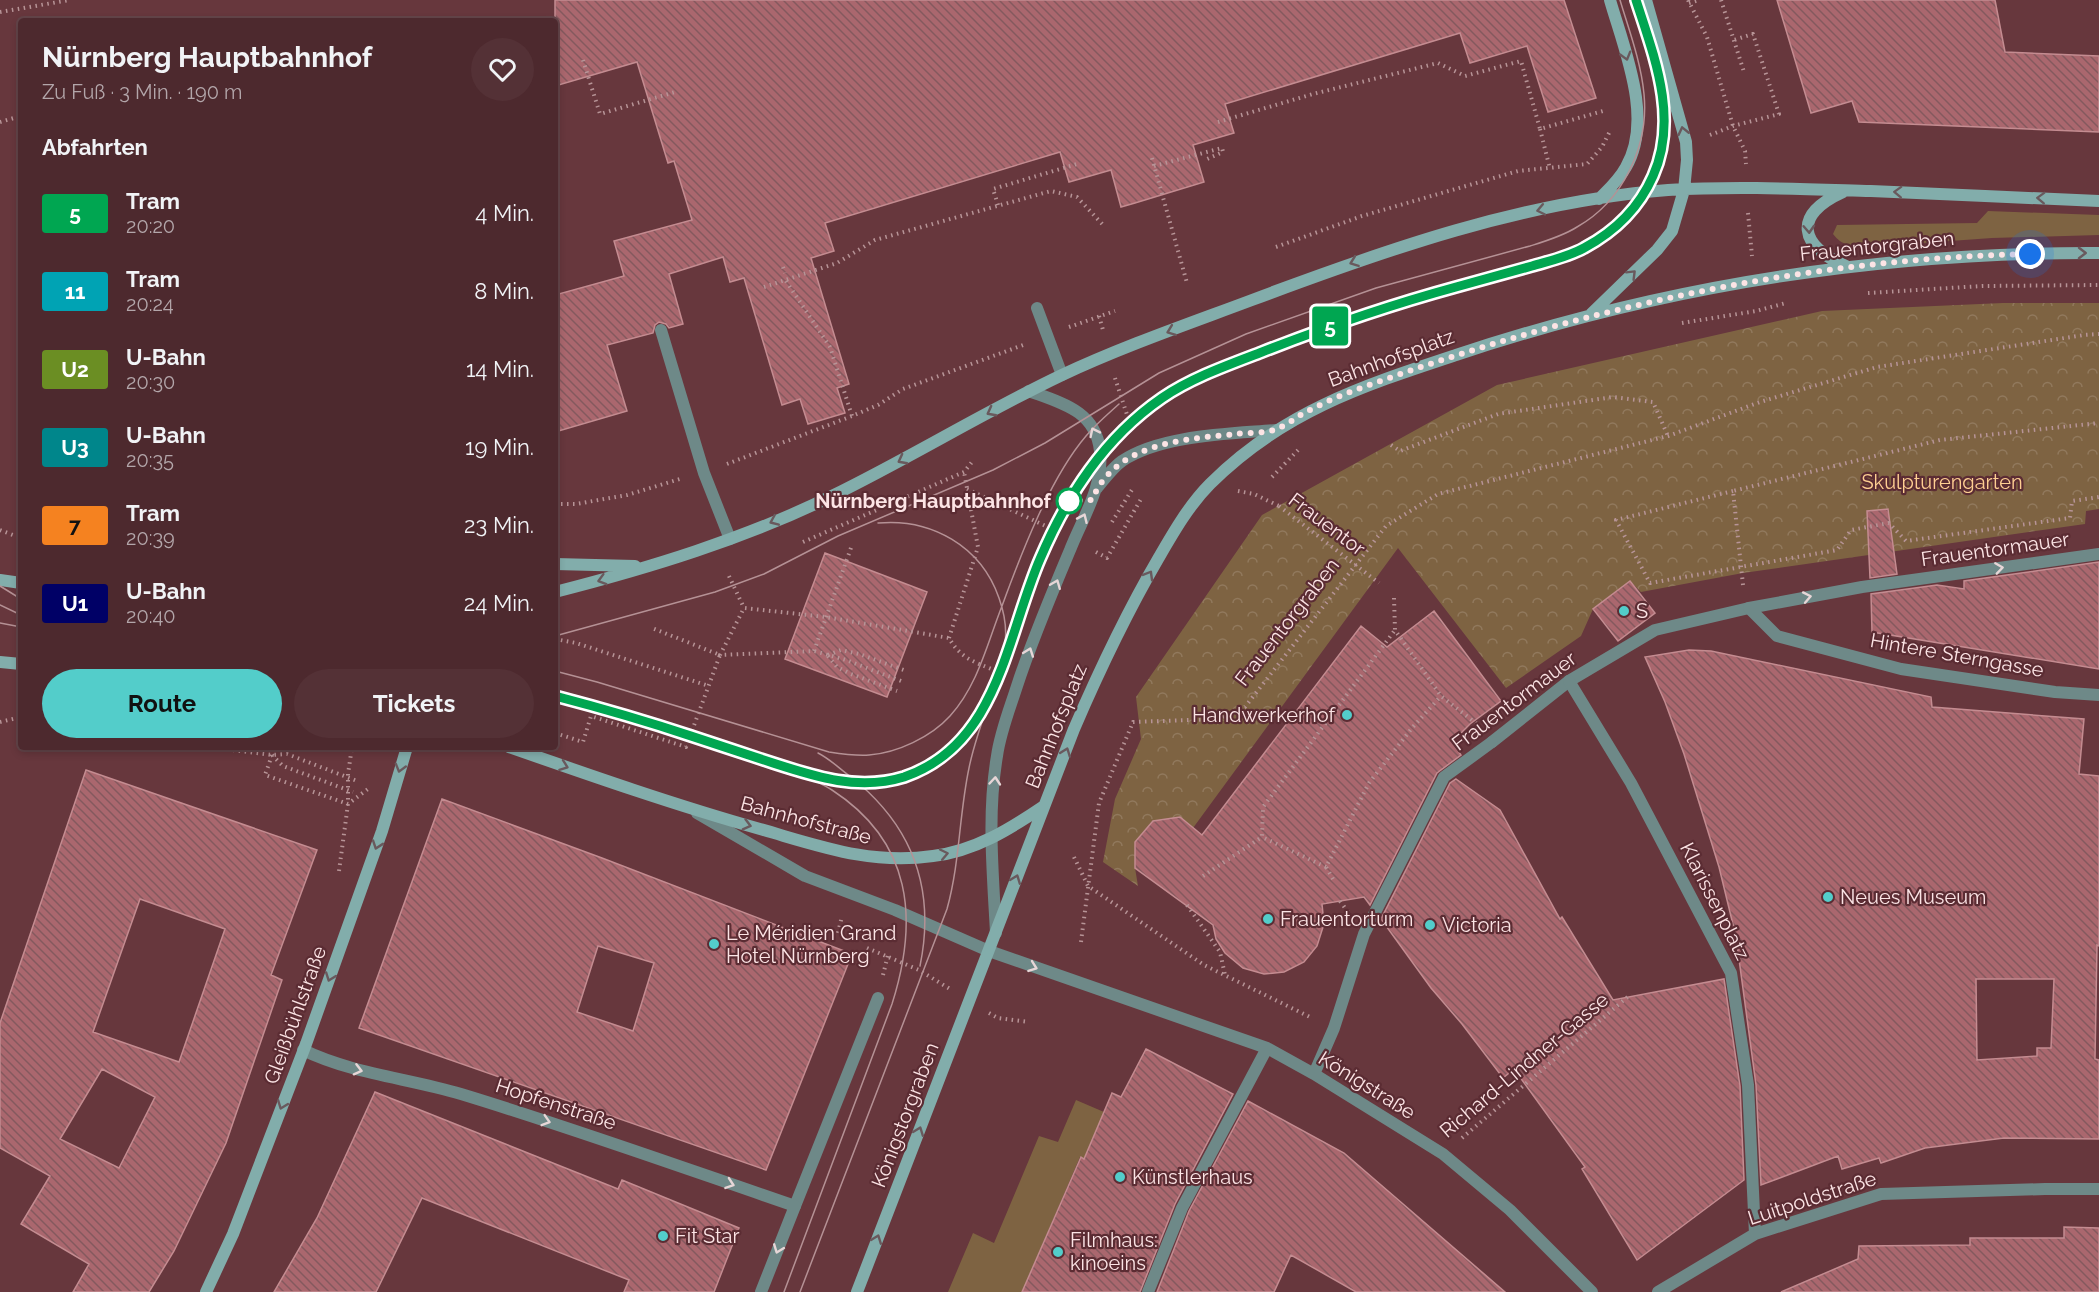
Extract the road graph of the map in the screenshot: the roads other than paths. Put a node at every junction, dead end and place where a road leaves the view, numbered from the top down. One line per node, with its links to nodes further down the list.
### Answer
1 (1610, 0): 5 (main road, one-way to 5)
2 (1646, 0): 3 (main road, Bahnhofsplatz, one-way to 2)
3 (1684, 189): 4 (main road); 5 (main road); 10 (main road, Bahnhofsplatz, one-way to 3)
4 (1846, 190): 6 (main road, one-way to 4); 8 (main road, one-way to 8)
5 (1599, 198): 12 (main road, one-way to 12)
6 (2099, 201)
7 (2099, 253): 8 (main road, Frauentorgraben, one-way to 7)
8 (1848, 267): 10 (main road, Frauentorgraben)
9 (1037, 308): 12 (street)
10 (1590, 315): 14 (main road, Bahnhofsplatz)
11 (661, 330): 16 (street)
12 (1062, 375): 13 (main road)
13 (1029, 391): 15 (street, one-way to 13); 16 (main road, one-way to 16)
14 (1276, 430): 15 (street); 28 (main road, Bahnhofsplatz, one-way to 14)
15 (1096, 488): 30 (street, one-way to 15)
16 (730, 539): 19 (main road)
17 (2099, 554): 21 (street, Frauentormauer, one-way to 17)
18 (558, 564): 19 (main road)
19 (648, 566): 20 (main road, one-way to 20)
20 (558, 591)
21 (1749, 608): 24 (street, Frauentormauer); 25 (street, Hintere Sterngasse)
22 (0, 662): 23 (main road)
23 (18, 664)
24 (1569, 681): 37 (street, Frauentormauer); 40 (street, Klarissenplatz)
25 (2099, 695)
26 (406, 750): 36 (main road, Gleißbühlstraße, one-way to 36)
27 (518, 750): 29 (main road, Bahnhofstraße, one-way to 29)
28 (1044, 806): 30 (main road, Bahnhofstraße); 31 (main road, Bahnhofsplatz, one-way to 28)
29 (690, 809): 30 (main road, Bahnhofstraße, one-way to 30); 32 (street, Bahnhofstraße)
30 (991, 839): 31 (street)
31 (996, 934): 32 (main road, Bahnhofsplatz)
32 (989, 951): 33 (street, Bahnhofstraße, one-way to 33); 43 (main road, Königstorgraben, one-way to 32)
33 (1078, 982): 35 (street, Königstraße)
34 (878, 998): 39 (street)
35 (1267, 1048): 37 (street, Königstraße); 44 (street)
36 (303, 1050): 39 (street, Hopfenstraße, one-way to 39); 41 (main road, Gleißbühlstraße, one-way to 41)
37 (1314, 1074): 45 (street, Königstraße)
38 (2099, 1190): 40 (street, Luitpoldstraße)
39 (795, 1206): 42 (street, one-way to 42)
40 (1755, 1234): 46 (street, Luitpoldstraße)
41 (206, 1292)
42 (761, 1292)
43 (857, 1292)
44 (1148, 1292)
45 (1592, 1292)
46 (1658, 1292)

